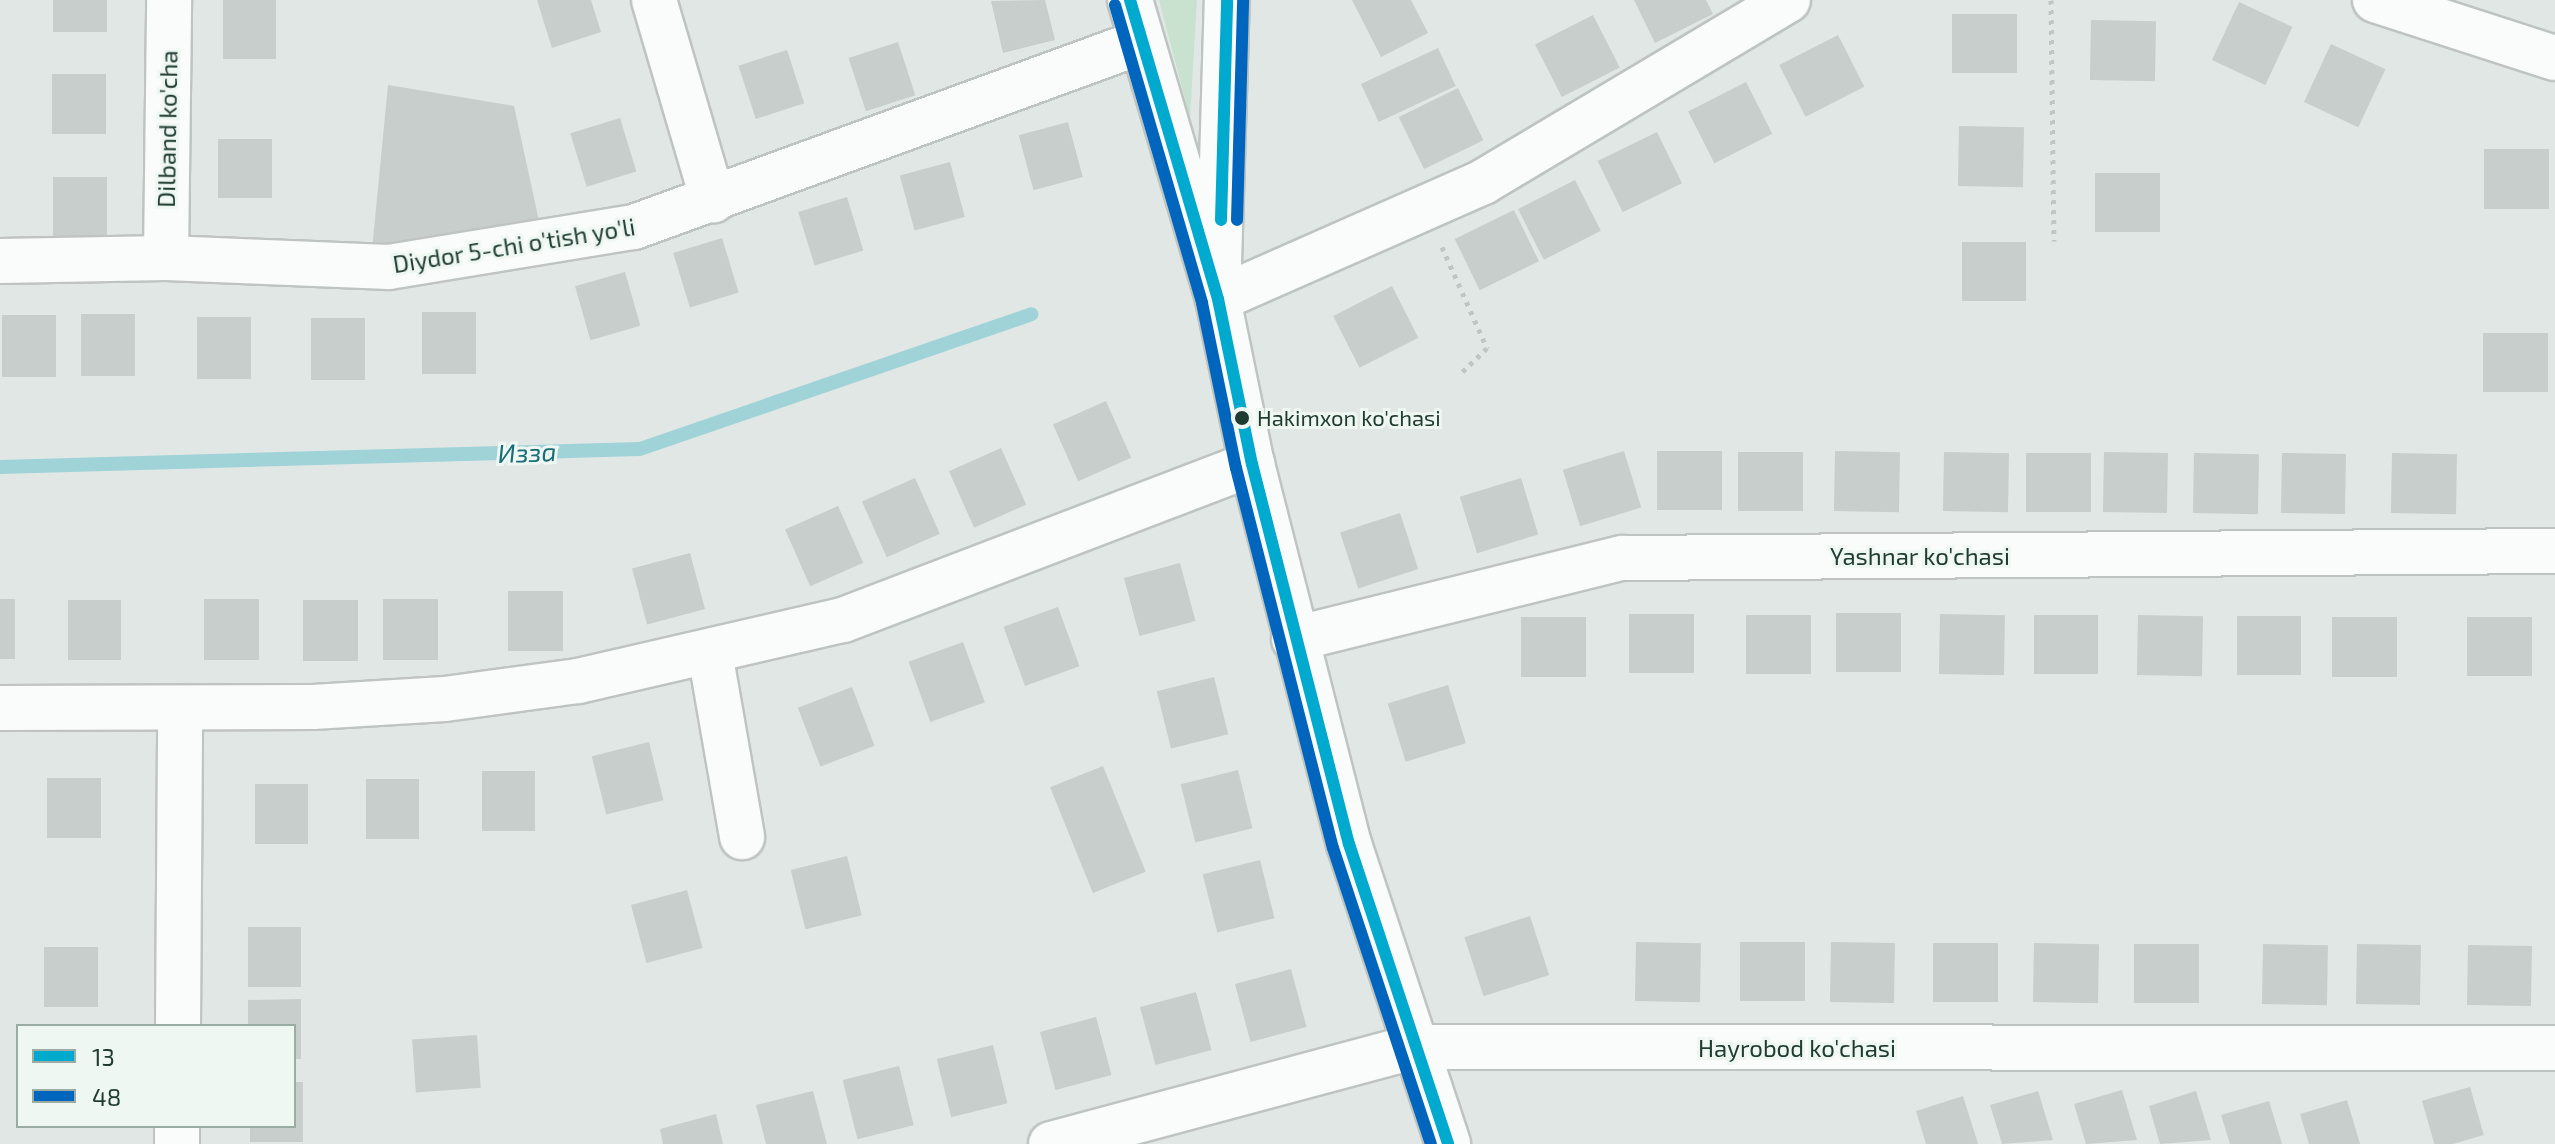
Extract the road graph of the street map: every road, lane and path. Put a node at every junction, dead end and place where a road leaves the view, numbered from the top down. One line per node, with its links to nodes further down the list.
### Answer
1 (169, 0): 13 (street, Dilband ko'cha)
2 (654, 0): 10 (street)
3 (1130, 0): 8 (street)
4 (1788, 0): 11 (street)
5 (2051, 0): 12 (path)
6 (2375, 0): 9 (street)
7 (1236, 3): 15 (street)
8 (1141, 42): 10 (street, Diydor 5-chi o'tish yo'li); 15 (street)
9 (2555, 58)
10 (713, 200): 13 (street, Diydor 5-chi o'tish yo'li)
11 (1425, 209): 15 (street); 16 (path)
12 (2054, 241)
13 (166, 258): 14 (street, Diydor 5-chi o'tish yo'li)
14 (0, 261)
15 (1218, 299): 17 (street)
16 (1460, 374)
17 (1252, 464): 19 (street); 20 (street)
18 (2555, 551): 19 (street, Yashnar ko'chasi)
19 (1294, 639): 25 (street)
20 (710, 653): 22 (street); 23 (street)
21 (0, 708): 22 (street)
22 (180, 709): 24 (street)
23 (742, 837)
24 (178, 1024)
25 (1412, 1047): 26 (street, Hayrobod ko'chasi); 27 (street, Hayrobod ko'chasi); 28 (street)
26 (2555, 1048)
27 (1051, 1144)
28 (1448, 1144)

